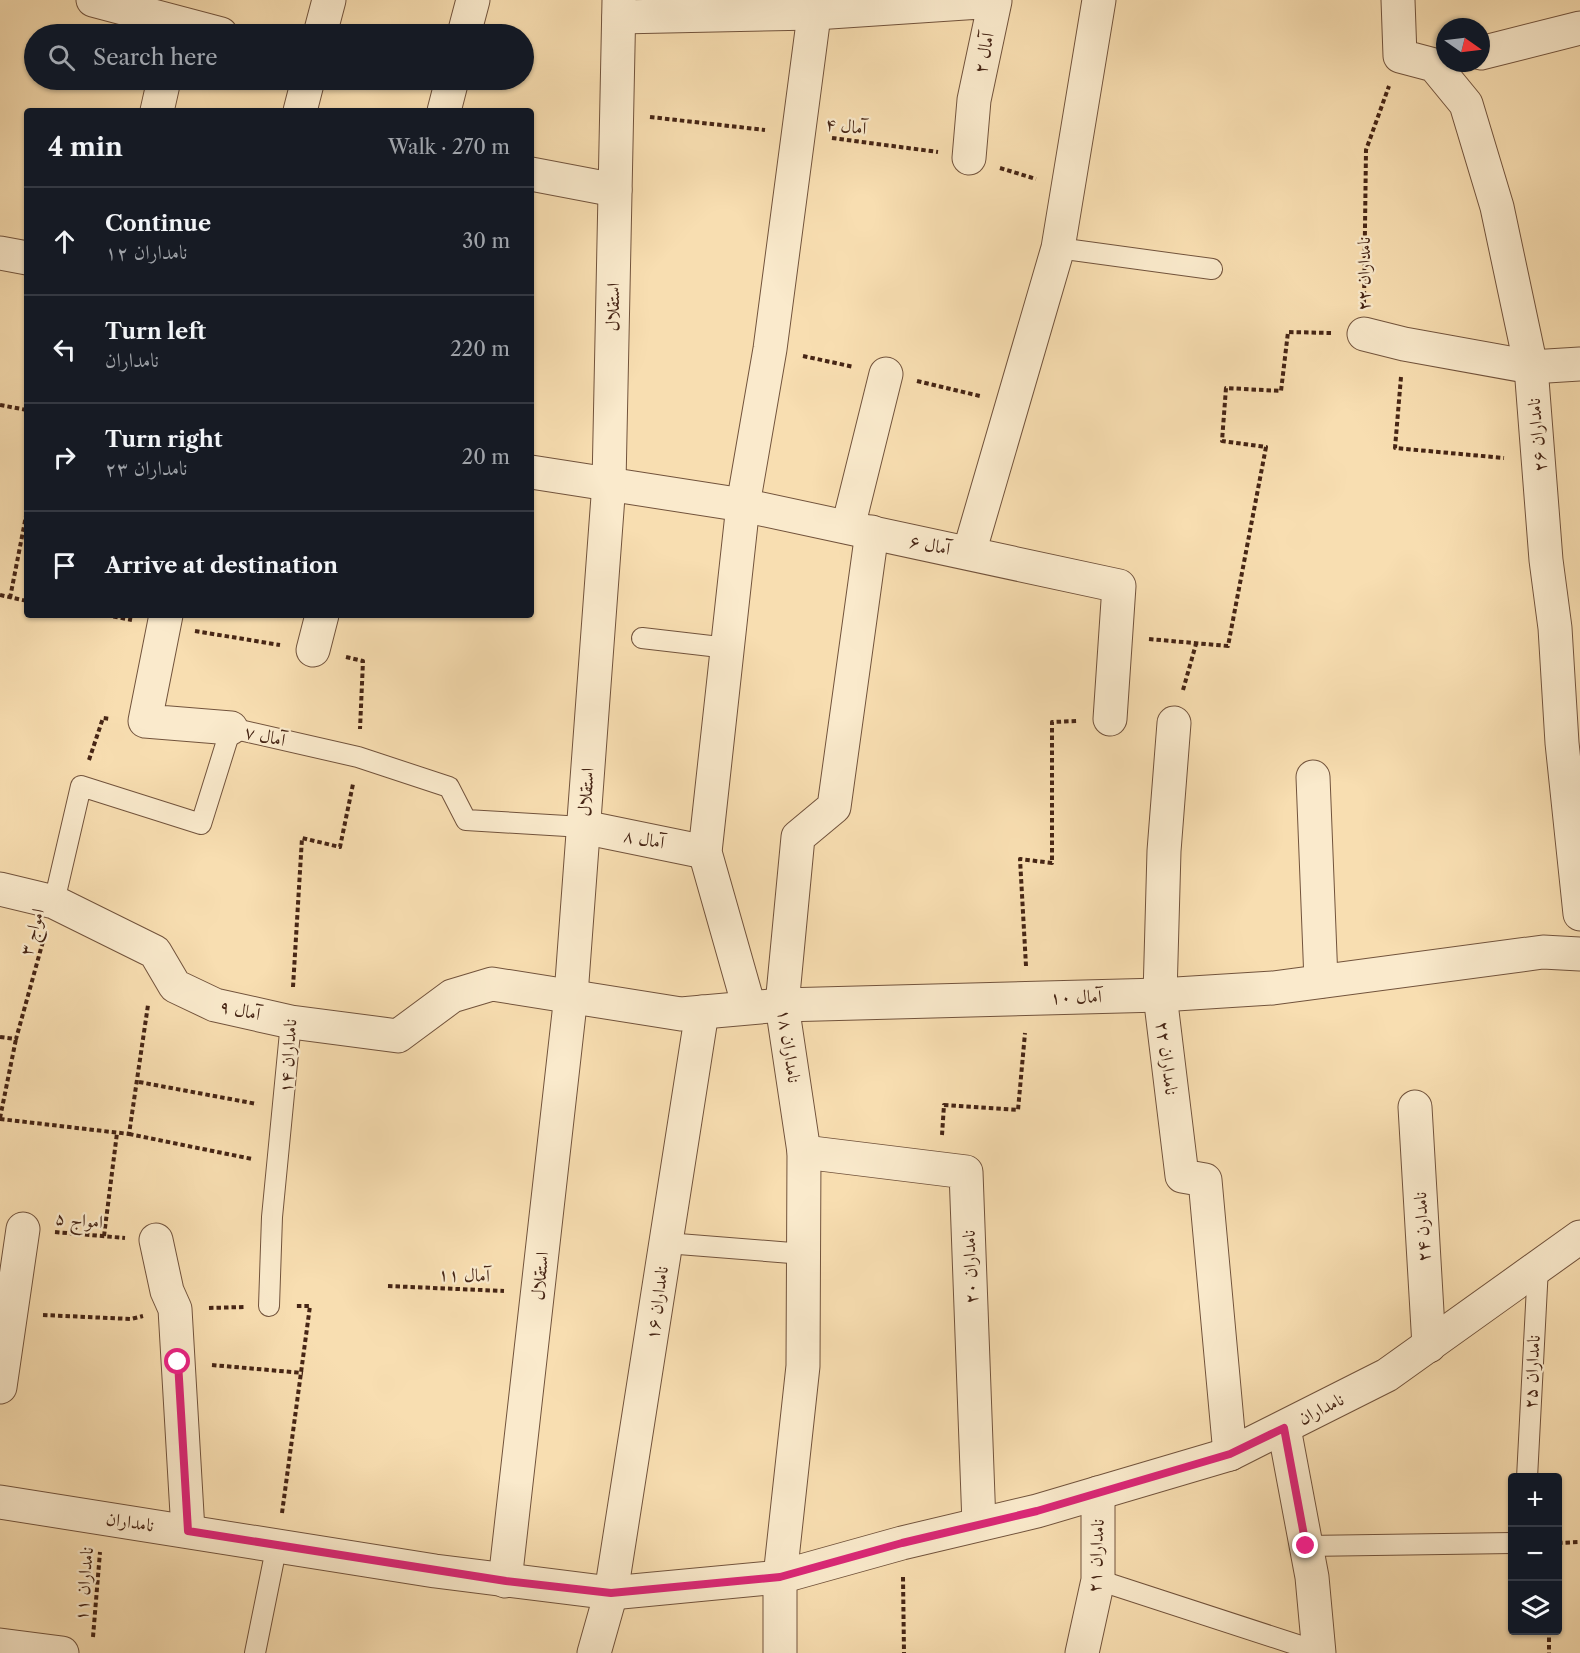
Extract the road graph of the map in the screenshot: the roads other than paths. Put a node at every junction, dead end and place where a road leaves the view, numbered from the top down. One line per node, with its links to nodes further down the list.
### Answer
1 (93, 0): 9 (street)
2 (329, 0): 11 (street)
3 (473, 0): 12 (street)
4 (1099, 0): 26 (street)
5 (1398, 0): 15 (street, نامداران ۲۶)
6 (995, 1): 7 (street, آمال ۲); 23 (street, آمال ۲)
7 (815, 6): 8 (street, آمال ۲); 36 (street)
8 (619, 9): 25 (street, استقلال)
9 (177, 19): 10 (street)
10 (191, 24)
11 (323, 24)
12 (467, 24)
13 (1580, 28): 14 (street)
14 (1490, 51)
15 (1436, 62)
16 (1445, 72): 32 (street, نامداران ۲۶)
17 (162, 90): 20 (street)
18 (305, 90): 21 (street)
19 (449, 90): 22 (street)
20 (158, 108)
21 (301, 108)
22 (445, 108)
23 (969, 158)
24 (534, 175): 25 (street)
25 (615, 190): 35 (street, استقلال)
26 (1058, 248): 29 (lane); 38 (street)
27 (0, 253): 28 (street)
28 (24, 257)
29 (1212, 269)
30 (1364, 334): 32 (street)
31 (1580, 364): 32 (street)
32 (1531, 367): 47 (street, نامداران ۲۶)
33 (886, 374): 37 (street, نامداران ۱۸)
34 (534, 472): 35 (street, آمال ۶)
35 (609, 483): 36 (street, آمال ۶); 49 (street, استقلال)
36 (743, 505): 37 (street, آمال ۶); 42 (street)
37 (860, 530): 38 (street, آمال ۶); 58 (street, نامداران ۱۸)
38 (969, 553): 44 (street, آمال ۶)
39 (321, 618): 43 (street)
40 (165, 620): 46 (street)
41 (642, 638): 42 (lane)
42 (728, 648): 50 (street)
43 (313, 650)
44 (1110, 719)
45 (1174, 723): 57 (street, نامداران ۲۲)
46 (231, 728): 49 (lane, آمال ۷); 52 (lane, آمال ۷)
47 (1571, 743): 53 (street, نامداران ۲۶)
48 (1313, 777): 55 (street)
49 (583, 827): 50 (street, آمال ۸); 56 (street, استقلال)
50 (705, 852): 59 (street)
51 (0, 889): 52 (street)
52 (54, 902): 61 (street, آمال ۹)
53 (1580, 914)
54 (1580, 954): 55 (street, آمال ۱۰)
55 (1321, 981): 57 (street, آمال ۱۰)
56 (571, 995): 60 (street, آمال ۱۰); 61 (street, آمال ۹); 85 (street, استقلال)
57 (1160, 995): 58 (street, آمال ۱۰); 74 (street, نامداران ۲۲)
58 (782, 1005): 59 (street, آمال ۱۰); 63 (street, نامداران ۱۸)
59 (749, 1007): 60 (street, آمال ۱۰)
60 (702, 1012): 67 (street, نامداران ۱۶)
61 (291, 1022): 70 (lane, نامداران ۱۴)
62 (1415, 1107): 71 (street, نامدارن ۲۴)
63 (804, 1152): 68 (street, نامداران ۱۸); 78 (street, نامداران ۲۰)
64 (23, 1229): 72 (street)
65 (1580, 1238): 69 (street, نامداران)
66 (156, 1240): 79 (street)
67 (666, 1242): 68 (lane); 86 (street, نامداران ۱۶)
68 (804, 1254): 83 (street, نامداران ۱۸)
69 (1538, 1266): 71 (street, نامداران); 75 (lane, نامداران ۲۵)
70 (269, 1306)
71 (1429, 1346): 73 (street, نامداران)
72 (0, 1387)
73 (1284, 1428): 74 (street, نامداران); 82 (street)
74 (1230, 1454): 76 (street, نامداران)
75 (1527, 1473)
76 (1098, 1493): 78 (street, نامداران); 84 (street, نامداران ۲۱)
77 (0, 1502): 79 (street, نامداران)
78 (979, 1524): 83 (street, نامداران)
79 (188, 1531): 81 (street, نامداران)
80 (1508, 1543): 82 (lane)
81 (277, 1544): 85 (street, نامداران); 90 (lane)
82 (1306, 1546): 88 (street)
83 (780, 1577): 86 (street, نامداران); 92 (street, نامداران ۱۸)
84 (1098, 1580): 88 (lane); 93 (street, نامداران ۲۱)
85 (506, 1581): 86 (street, نامداران)
86 (611, 1593): 91 (street, نامداران ۱۶)
87 (0, 1645): 89 (street)
88 (1319, 1652)
89 (62, 1653)
90 (255, 1653)
91 (594, 1653)
92 (780, 1653)
93 (1082, 1653)

